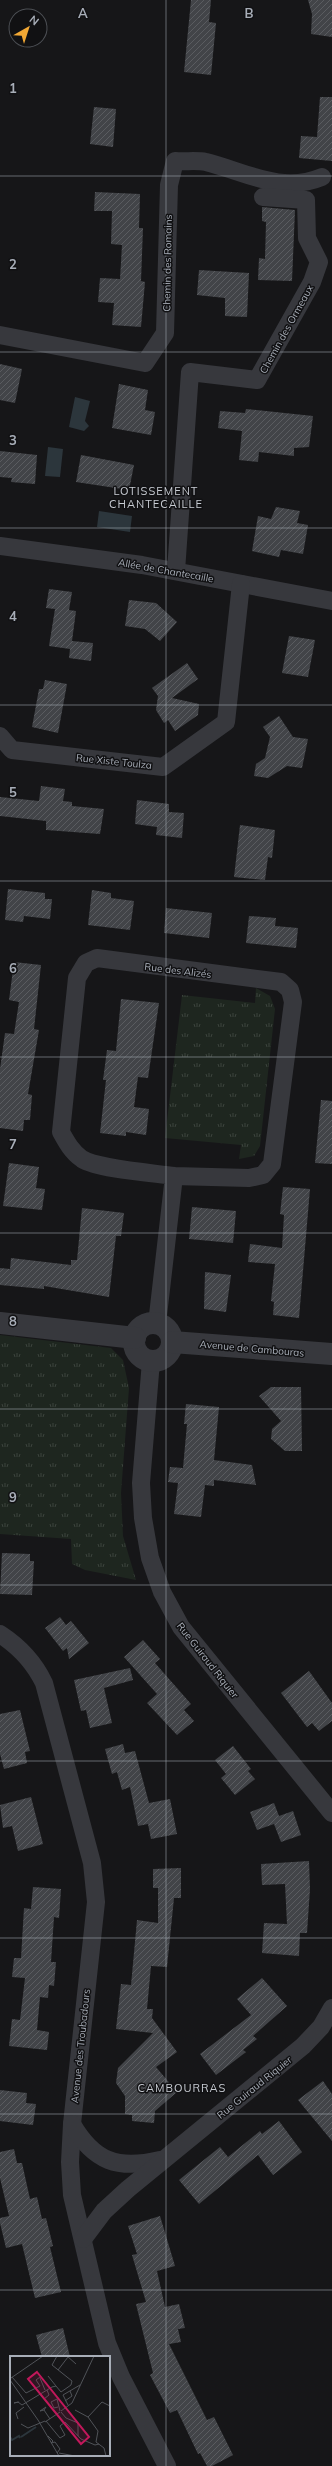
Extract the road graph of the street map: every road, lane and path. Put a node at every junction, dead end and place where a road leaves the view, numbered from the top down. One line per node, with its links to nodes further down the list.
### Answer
1 (322, 177): 3 (street, Chemin des Romains)
2 (263, 197): 5 (street, Chemin des Ormeaux)
3 (0, 335)
4 (0, 546): 5 (street, Allée de Chantecaille)
5 (176, 571): 6 (street, Allée de Chantecaille)
6 (241, 584): 7 (street, Allée de Chantecaille); 8 (street, Rue Xiste Toulza)
7 (332, 601)
8 (0, 736)
9 (174, 1176): 9 (street, Rue des Alizés); 11 (street)
10 (0, 1323): 12 (street)
11 (157, 1324): 12 (street); 13 (street)
12 (135, 1338): 15 (street)
13 (172, 1342): 14 (street, Avenue de Cambouras); 15 (street)
14 (332, 1354)
15 (151, 1361): 17 (street, Rue Guiraud Riquier)
16 (0, 1634): 19 (street, Avenue des Troubadours)
17 (332, 1814)
18 (332, 2008): 20 (street, Rue Guiraud Riquier)
19 (72, 2124): 20 (street, Rue Guiraud Riquier); 21 (street, Avenue des Troubadours)
20 (167, 2158): 21 (street, Rue Guiraud Riquier)
21 (83, 2239): 22 (street, Avenue des Troubadours)
22 (167, 2466)

